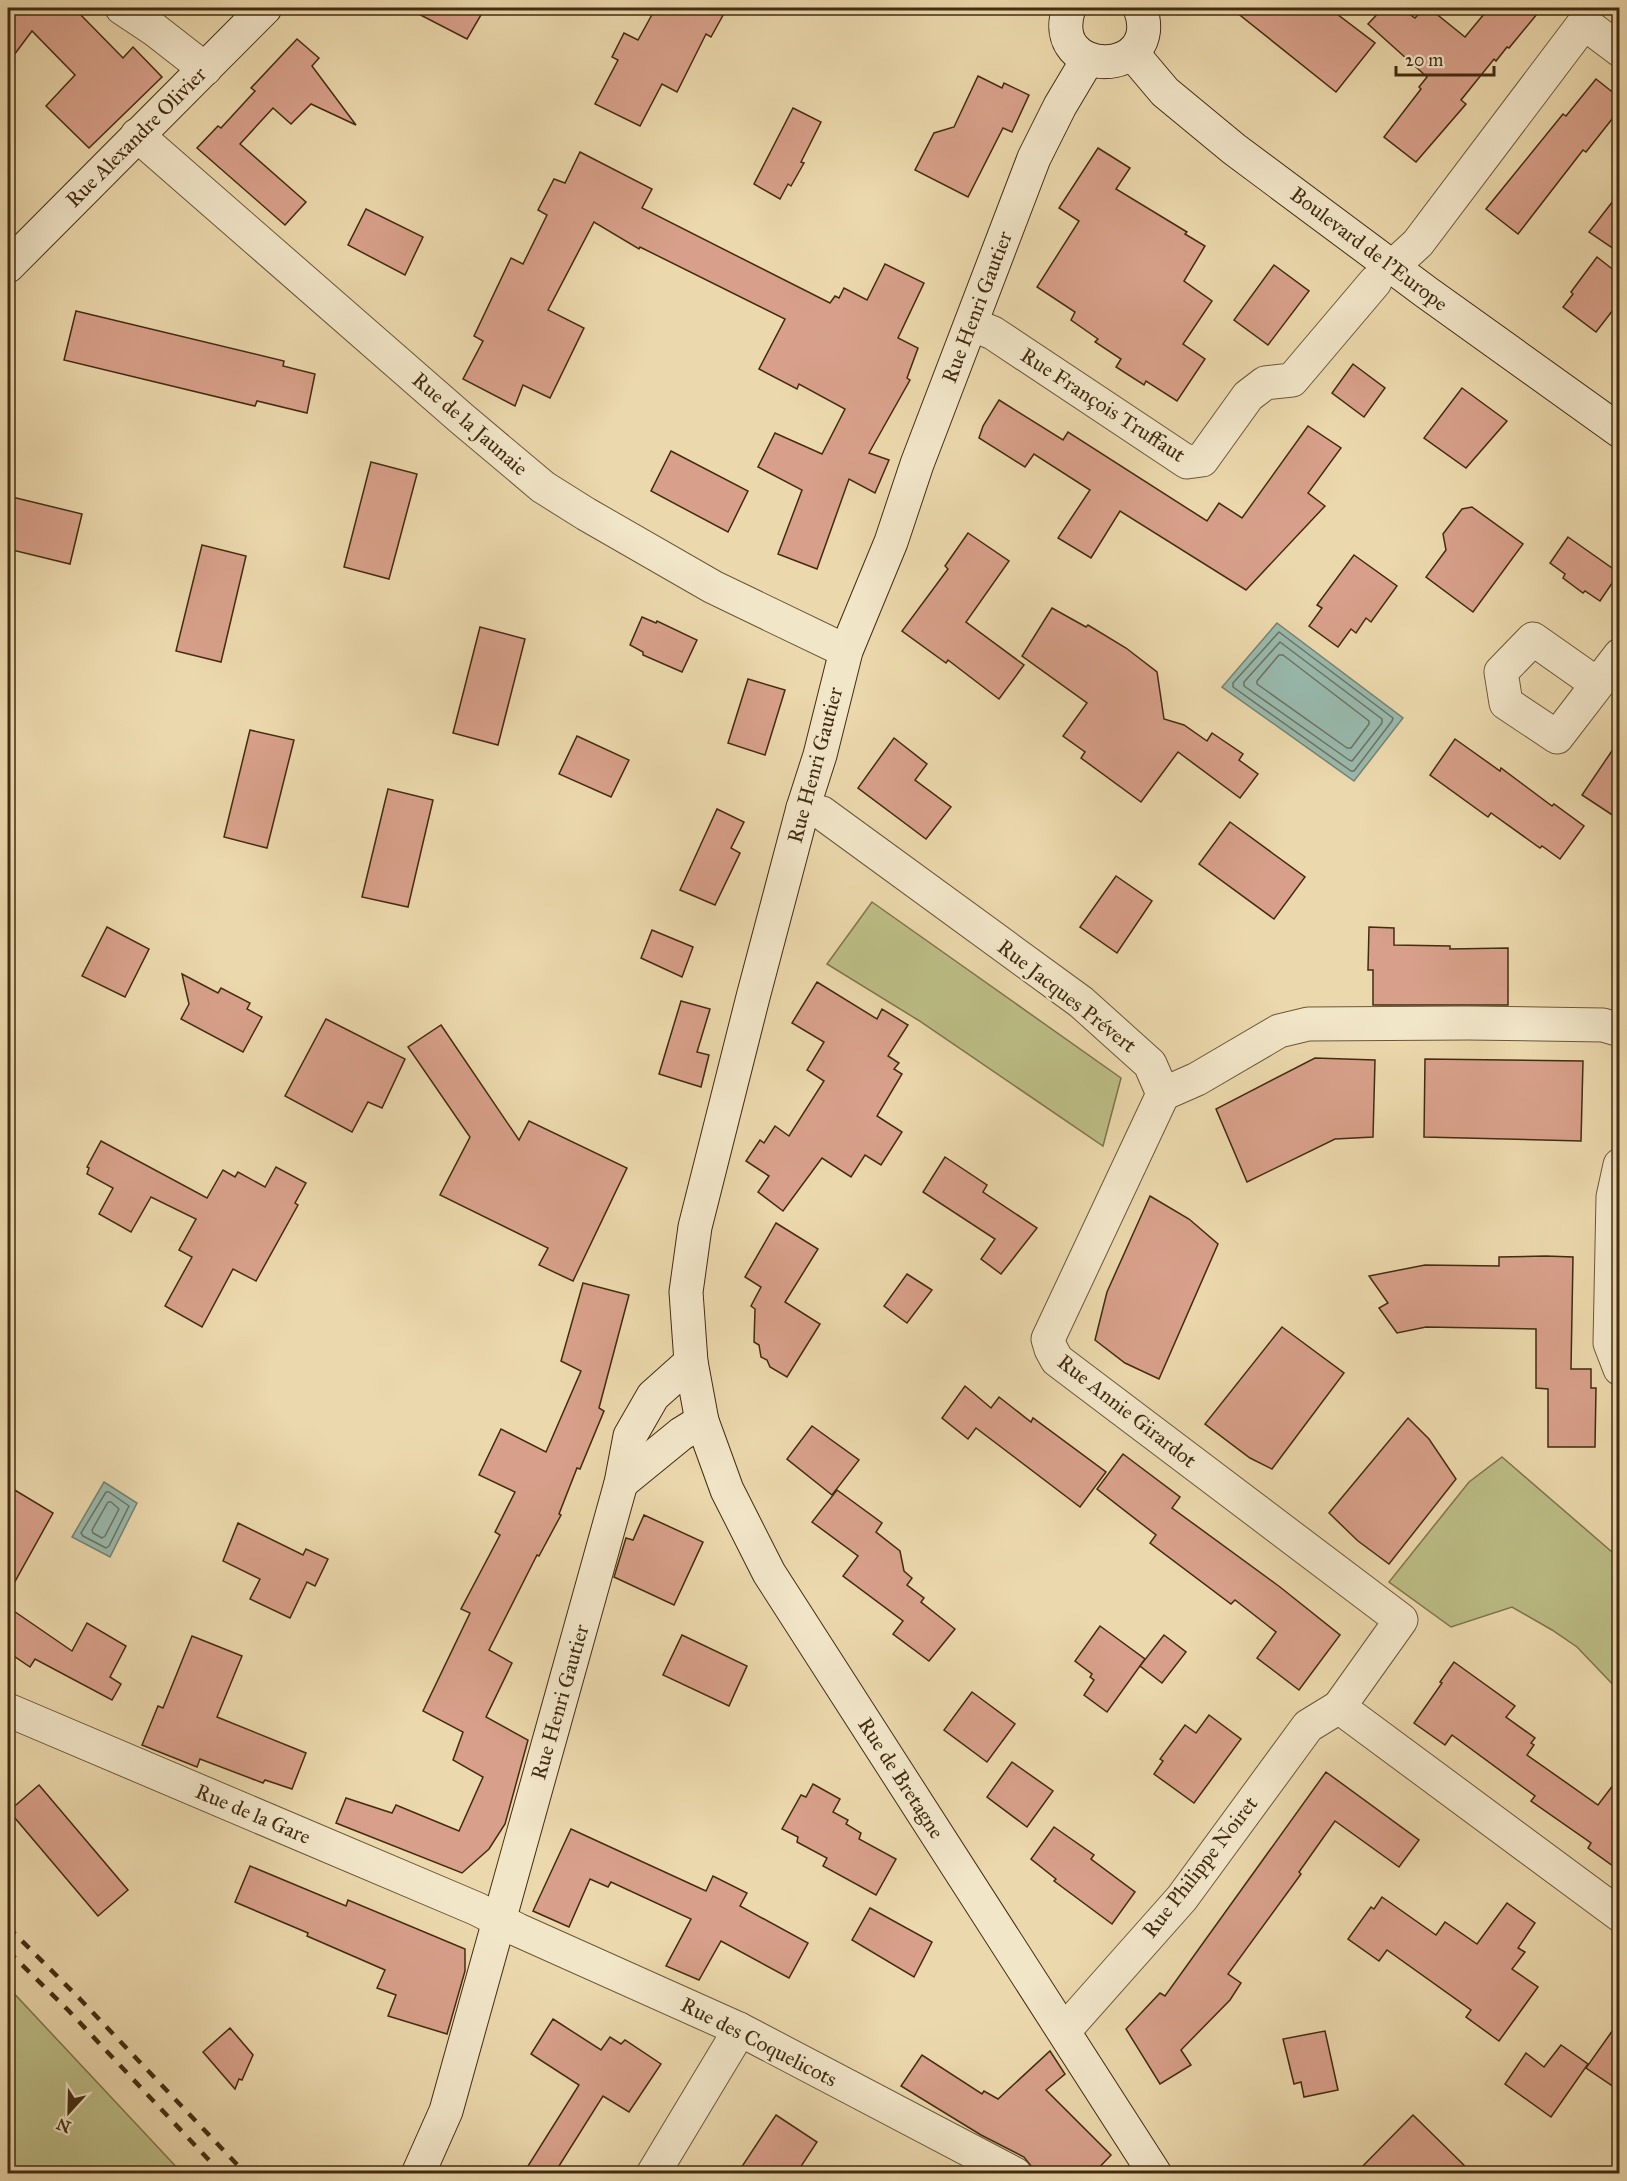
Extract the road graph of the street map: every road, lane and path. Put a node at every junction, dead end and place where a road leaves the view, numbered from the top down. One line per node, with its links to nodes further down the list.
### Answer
1 (122, 8): 9 (street)
2 (266, 8): 9 (street, Rue Alexandre Olivier)
3 (1069, 8): 8 (street)
4 (1140, 8): 7 (street)
5 (1580, 15): 6 (street, Rue François Truffaut); 12 (street, Rue François Truffaut)
6 (1620, 50)
7 (1132, 52): 8 (street); 12 (street, Boulevard de l'Europe)
8 (1088, 59): 13 (street, Rue Henri Gautier)
9 (205, 69): 10 (street, Rue Alexandre Olivier)
10 (137, 135): 11 (street, Rue Alexandre Olivier); 15 (street, Rue de la Jaunaie)
11 (8, 266)
12 (1384, 274): 13 (street, Rue François Truffaut); 14 (street, Boulevard de l'Europe)
13 (971, 324): 15 (street, Rue Henri Gautier)
14 (1620, 431)
15 (846, 651): 18 (street, Rue Henri Gautier)
16 (1620, 655): 17 (street)
17 (1597, 684)
18 (803, 808): 20 (street, Rue Jacques Prévert); 22 (street, Rue Henri Gautier)
19 (1620, 1030): 20 (street)
20 (1163, 1094): 26 (street, Rue Annie Girardot)
21 (1620, 1165): 23 (street)
22 (691, 1362): 24 (street, Rue de Bretagne); 25 (street, Rue Henri Gautier)
23 (1620, 1369)
24 (702, 1421): 25 (street); 32 (street, Rue de Bretagne)
25 (621, 1483): 30 (street, Rue Henri Gautier)
26 (1401, 1620): 27 (street, Rue Philippe Noiret)
27 (1339, 1707): 29 (street); 32 (street, Rue Philippe Noiret)
28 (8, 1710): 30 (street, Rue de la Gare)
29 (1620, 1915)
30 (498, 1920): 31 (street, Rue des Coquelicots); 33 (street, Rue Henri Gautier)
31 (738, 2029): 34 (street); 35 (street, Rue des Coquelicots)
32 (1065, 2031): 36 (street, Rue de Bretagne)
33 (418, 2174)
34 (652, 2174)
35 (1015, 2174)
36 (1155, 2174)

